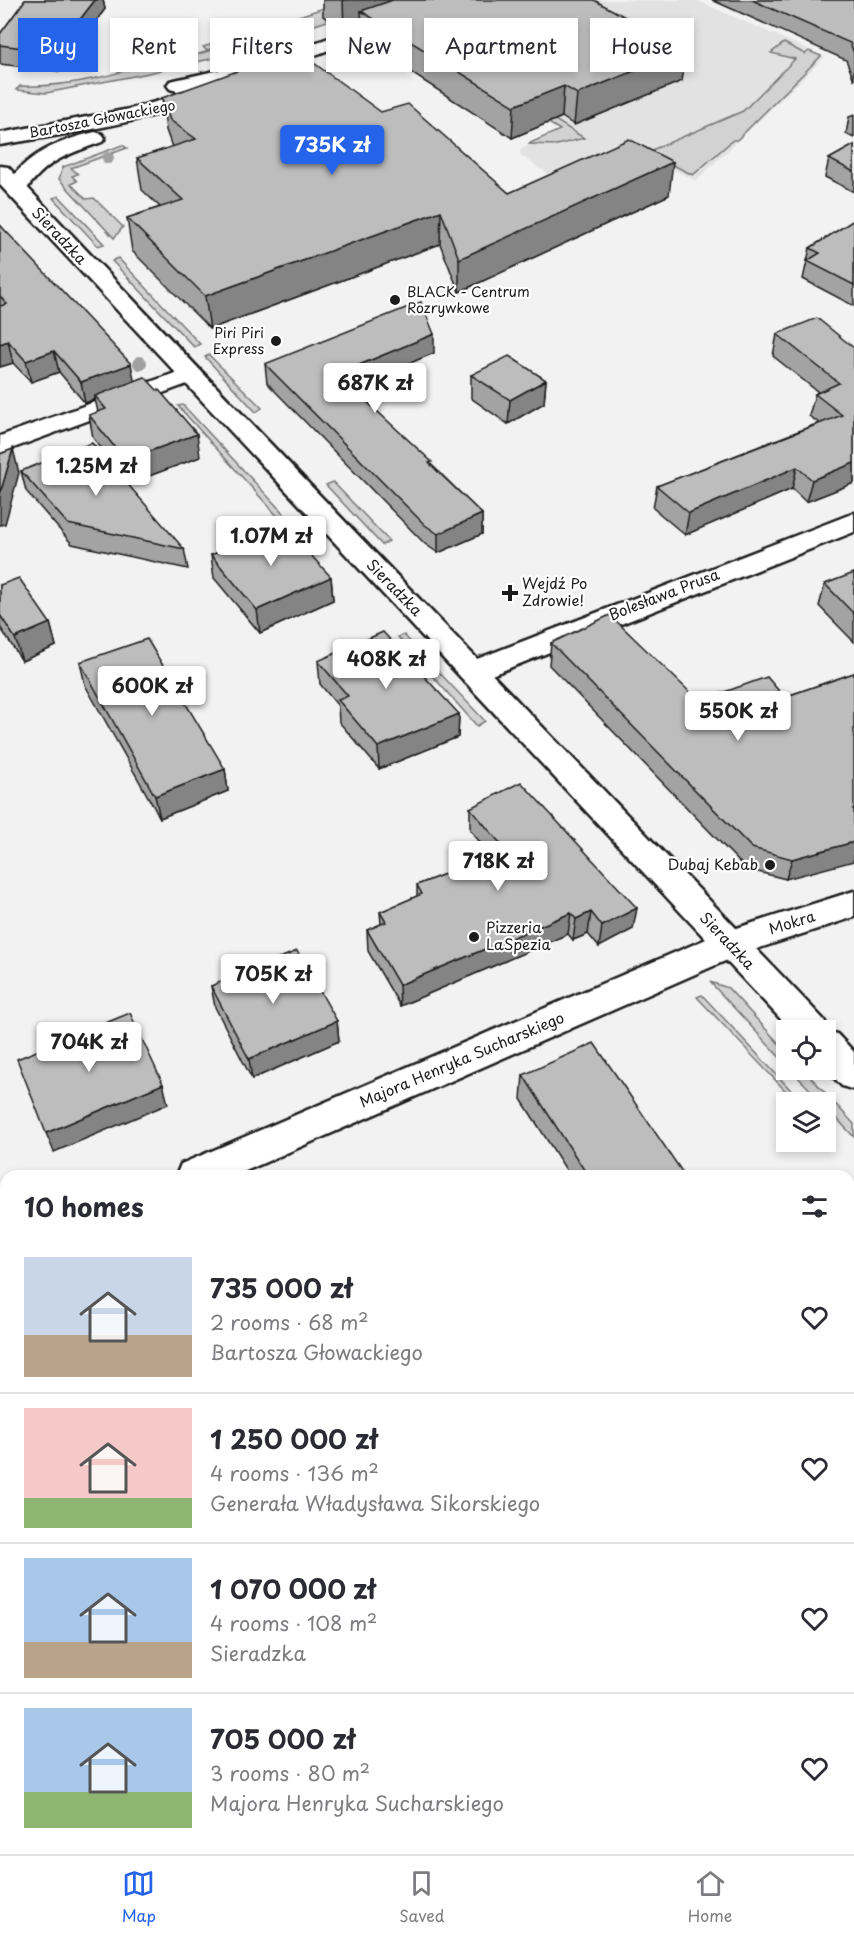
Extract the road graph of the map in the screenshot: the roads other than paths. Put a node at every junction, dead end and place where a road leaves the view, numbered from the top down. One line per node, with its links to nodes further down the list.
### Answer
1 (455, 0): 2 (street, Bartosza Głowackiego)
2 (314, 49)
3 (237, 72): 5 (street, Bartosza Głowackiego)
4 (255, 72): 6 (street, Bartosza Głowackiego)
5 (153, 90)
6 (183, 102): 7 (street, Bartosza Głowackiego); 9 (street)
7 (0, 138)
8 (0, 172): 9 (street, Sieradzka)
9 (16, 188): 10 (street, Sieradzka)
10 (189, 375): 11 (street); 13 (street, Sieradzka)
11 (0, 445)
12 (854, 522): 13 (street, Bolesława Prusa)
13 (474, 671): 15 (street, Sieradzka)
14 (854, 904): 15 (street, Mokra)
15 (730, 944): 16 (street, Sieradzka); 19 (street, Majora Henryka Sucharskiego)
16 (802, 1020)
17 (836, 1056): 18 (street)
18 (854, 1075)
19 (208, 1170)

